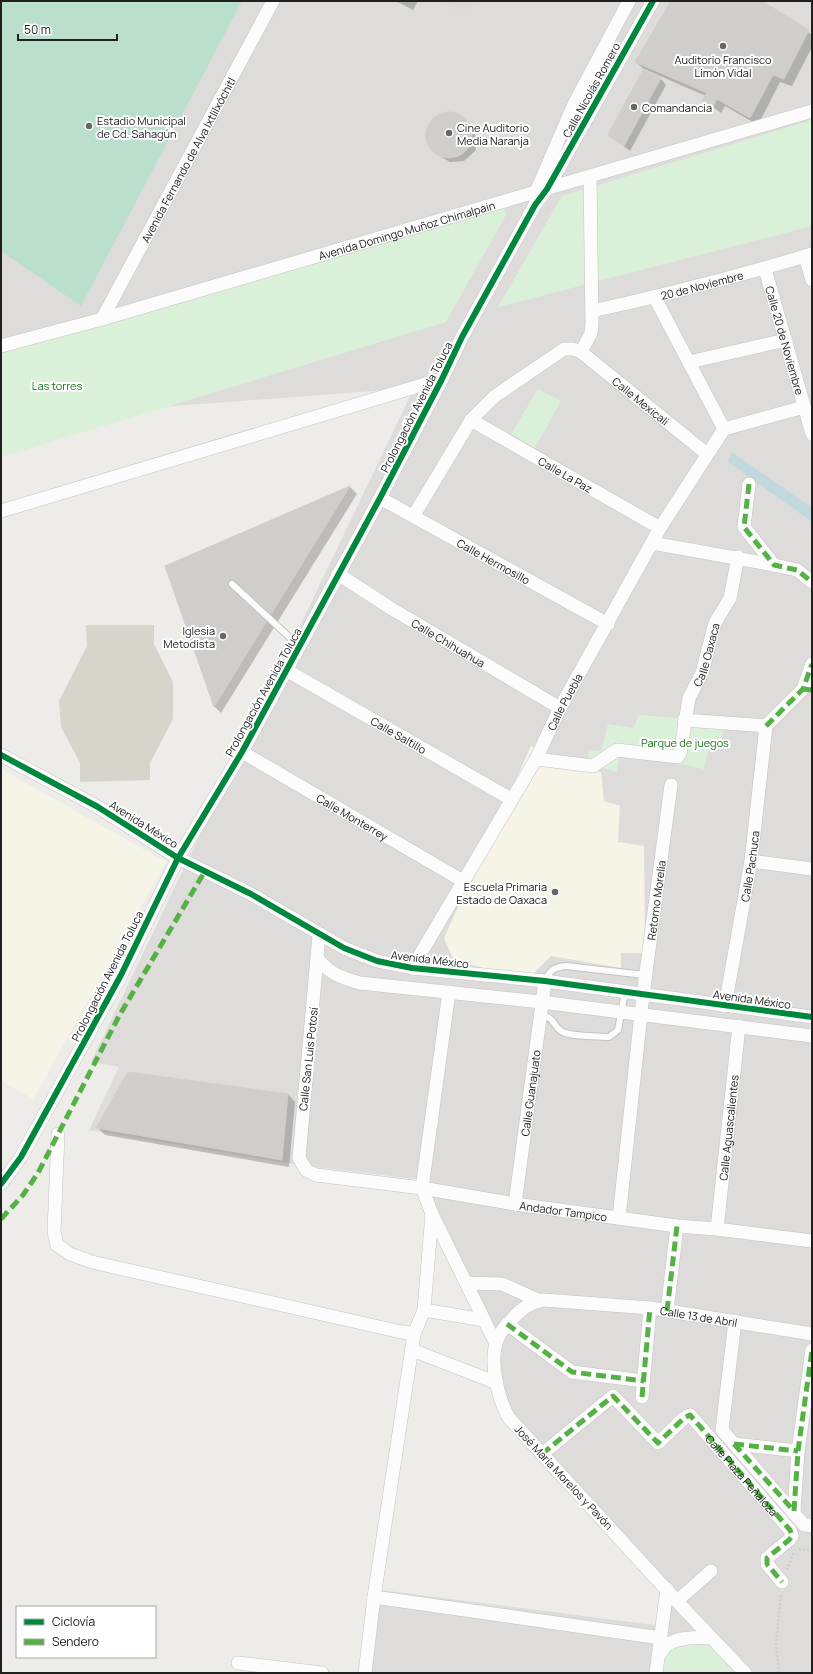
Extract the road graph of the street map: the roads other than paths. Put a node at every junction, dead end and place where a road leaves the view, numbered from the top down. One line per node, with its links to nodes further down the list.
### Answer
1 (273, 1): 14 (street, Avenida Fernando de Alva Ixtlilxóchitl)
2 (629, 1): 4 (street, Calle Nicolás Romero)
3 (653, 1): 6 (street, Calle Nicolás Romero)
4 (574, 104): 6 (street); 8 (street, Calle Nicolás Romero)
5 (812, 111): 7 (street, Avenida Domingo Muñoz Chimalpain)
6 (589, 112): 8 (street, Calle Nicolás Romero)
7 (590, 177): 8 (street, Avenida Domingo Muñoz Chimalpain); 13 (street)
8 (541, 190): 14 (street, Avenida Domingo Muñoz Chimalpain); 19 (street, Prolongación Avenida Toluca)
9 (808, 255): 10 (street, 20 de Noviembre); 11 (street)
10 (765, 269): 12 (street, 20 de Noviembre); 15 (street, Calle 20 de Noviembre)
11 (812, 280)
12 (655, 298): 13 (street, 20 de Noviembre); 18 (street)
13 (592, 311): 17 (street)
14 (102, 318): 16 (street, Avenida Domingo Muñoz Chimalpain)
15 (786, 340): 18 (street); 20 (street, Calle 20 de Noviembre)
16 (1, 346)
17 (579, 349): 21 (street); 23 (street, Calle Mexicali)
18 (689, 362): 23 (street)
19 (442, 379): 25 (street, Prolongación Avenida Toluca); 26 (street)
20 (804, 407): 22 (street, Calle 20 de Noviembre); 23 (street)
21 (471, 420): 27 (street); 28 (street, Calle La Paz)
22 (812, 434)
23 (716, 441): 28 (street, Calle Puebla)
24 (749, 484): 31 (street)
25 (380, 498): 27 (street, Calle Hermosillo); 32 (street, Prolongación Avenida Toluca)
26 (1, 511)
27 (414, 515): 35 (street, Calle Hermosillo)
28 (660, 528): 29 (street, Calle Puebla)
29 (652, 543): 30 (street); 35 (street, Calle Puebla)
30 (738, 557): 31 (street); 41 (street, Calle Oaxaca)
31 (774, 565): 33 (street)
32 (338, 574): 36 (street, Prolongación Avenida Toluca); 40 (street, Calle Chihuahua)
33 (812, 582)
34 (232, 584): 36 (lane)
35 (608, 624): 40 (street, Calle Puebla)
36 (299, 646): 38 (street, Prolongación Avenida Toluca)
37 (812, 664): 39 (street)
38 (286, 670): 43 (street, Prolongación Avenida Toluca); 47 (street, Calle Saltillo)
39 (807, 689): 42 (street)
40 (560, 708): 45 (street, Calle Puebla)
41 (684, 720): 42 (street); 45 (street, Calle Oaxaca)
42 (766, 726): 49 (street, Calle Pachuca)
43 (242, 752): 48 (street, Prolongación Avenida Toluca); 51 (street, Calle Monterrey)
44 (1, 755): 48 (street, Avenida México)
45 (536, 759): 47 (street, Calle Puebla)
46 (671, 785): 55 (street, Retorno Morelia)
47 (511, 799): 51 (street, Calle Puebla)
48 (178, 858): 52 (street, Avenida México); 69 (street, Prolongación Avenida Toluca)
49 (751, 861): 50 (street); 60 (street, Calle Pachuca)
50 (812, 869)
51 (463, 881): 54 (street, Calle Puebla)
52 (319, 934): 53 (street, Calle San Luis Potosí); 54 (street, Avenida México)
53 (318, 959): 57 (street); 68 (street, Calle San Luis Potosí)
54 (412, 968): 56 (street, Avenida México)
55 (645, 975): 56 (lane); 59 (street, Retorno Morelia)
56 (544, 981): 58 (street, Avenida México); 61 (street, Calle Guanajuato)
57 (449, 992): 61 (street); 70 (street)
58 (625, 992): 59 (street, Avenida México); 62 (lane)
59 (642, 995): 60 (street, Avenida México); 63 (street, Retorno Morelia)
60 (725, 1006): 64 (street, Avenida México)
61 (540, 1008): 62 (street); 62 (lane); 71 (street, Calle Guanajuato)
62 (622, 1012): 63 (street)
63 (641, 1015): 65 (street); 73 (street)
64 (812, 1017)
65 (740, 1026): 66 (street); 75 (street, Calle Aguascalientes)
66 (812, 1036)
67 (58, 1134): 86 (street)
68 (316, 1174): 70 (street, Andador Tampico)
69 (1, 1184)
70 (422, 1188): 71 (street, Andador Tampico); 72 (street)
71 (515, 1204): 73 (street, Andador Tampico)
72 (432, 1214): 77 (street); 81 (street)
73 (619, 1218): 74 (street, Andador Tampico)
74 (677, 1226): 75 (street, Andador Tampico); 82 (street)
75 (717, 1229): 76 (street, Andador Tampico)
76 (812, 1241)
77 (466, 1284): 78 (street); 83 (street)
78 (540, 1301): 79 (street, José María Morelos y Pavón); 85 (street, José María Morelos y Pavón)
79 (586, 1302): 80 (street, Calle 13 de Abril)
80 (650, 1308): 82 (street, Calle 13 de Abril); 91 (street)
81 (424, 1310): 83 (street); 86 (street)
82 (667, 1311): 84 (street, Calle 13 de Abril)
83 (484, 1320): 88 (street)
84 (735, 1321): 87 (street, Calle 13 de Abril); 94 (street)
85 (507, 1324): 88 (street, José María Morelos y Pavón); 91 (street)
86 (414, 1334): 89 (street)
87 (812, 1334)
88 (496, 1344): 92 (street, José María Morelos y Pavón)
89 (412, 1350): 92 (street); 102 (street)
90 (812, 1350): 95 (street)
91 (644, 1381): 93 (street)
92 (497, 1383): 96 (street, José María Morelos y Pavón)
93 (642, 1397)
94 (734, 1444): 95 (street); 97 (street)
95 (798, 1451): 97 (street)
96 (542, 1454): 100 (street, Calle Plaza Peñaloza); 101 (street, José María Morelos y Pavón)
97 (794, 1511): 98 (street)
98 (808, 1526)
99 (710, 1571): 103 (street)
100 (782, 1582)
101 (667, 1589): 103 (street, José María Morelos y Pavón); 104 (street)
102 (374, 1597): 104 (street); 109 (street)
103 (677, 1601): 105 (street, José María Morelos y Pavón)
104 (661, 1638): 106 (street)
105 (711, 1638): 106 (street); 111 (street, José María Morelos y Pavón)
106 (658, 1656): 110 (street)
107 (238, 1664): 108 (street)
108 (322, 1673)
109 (365, 1673)
110 (656, 1673)
111 (745, 1673)

